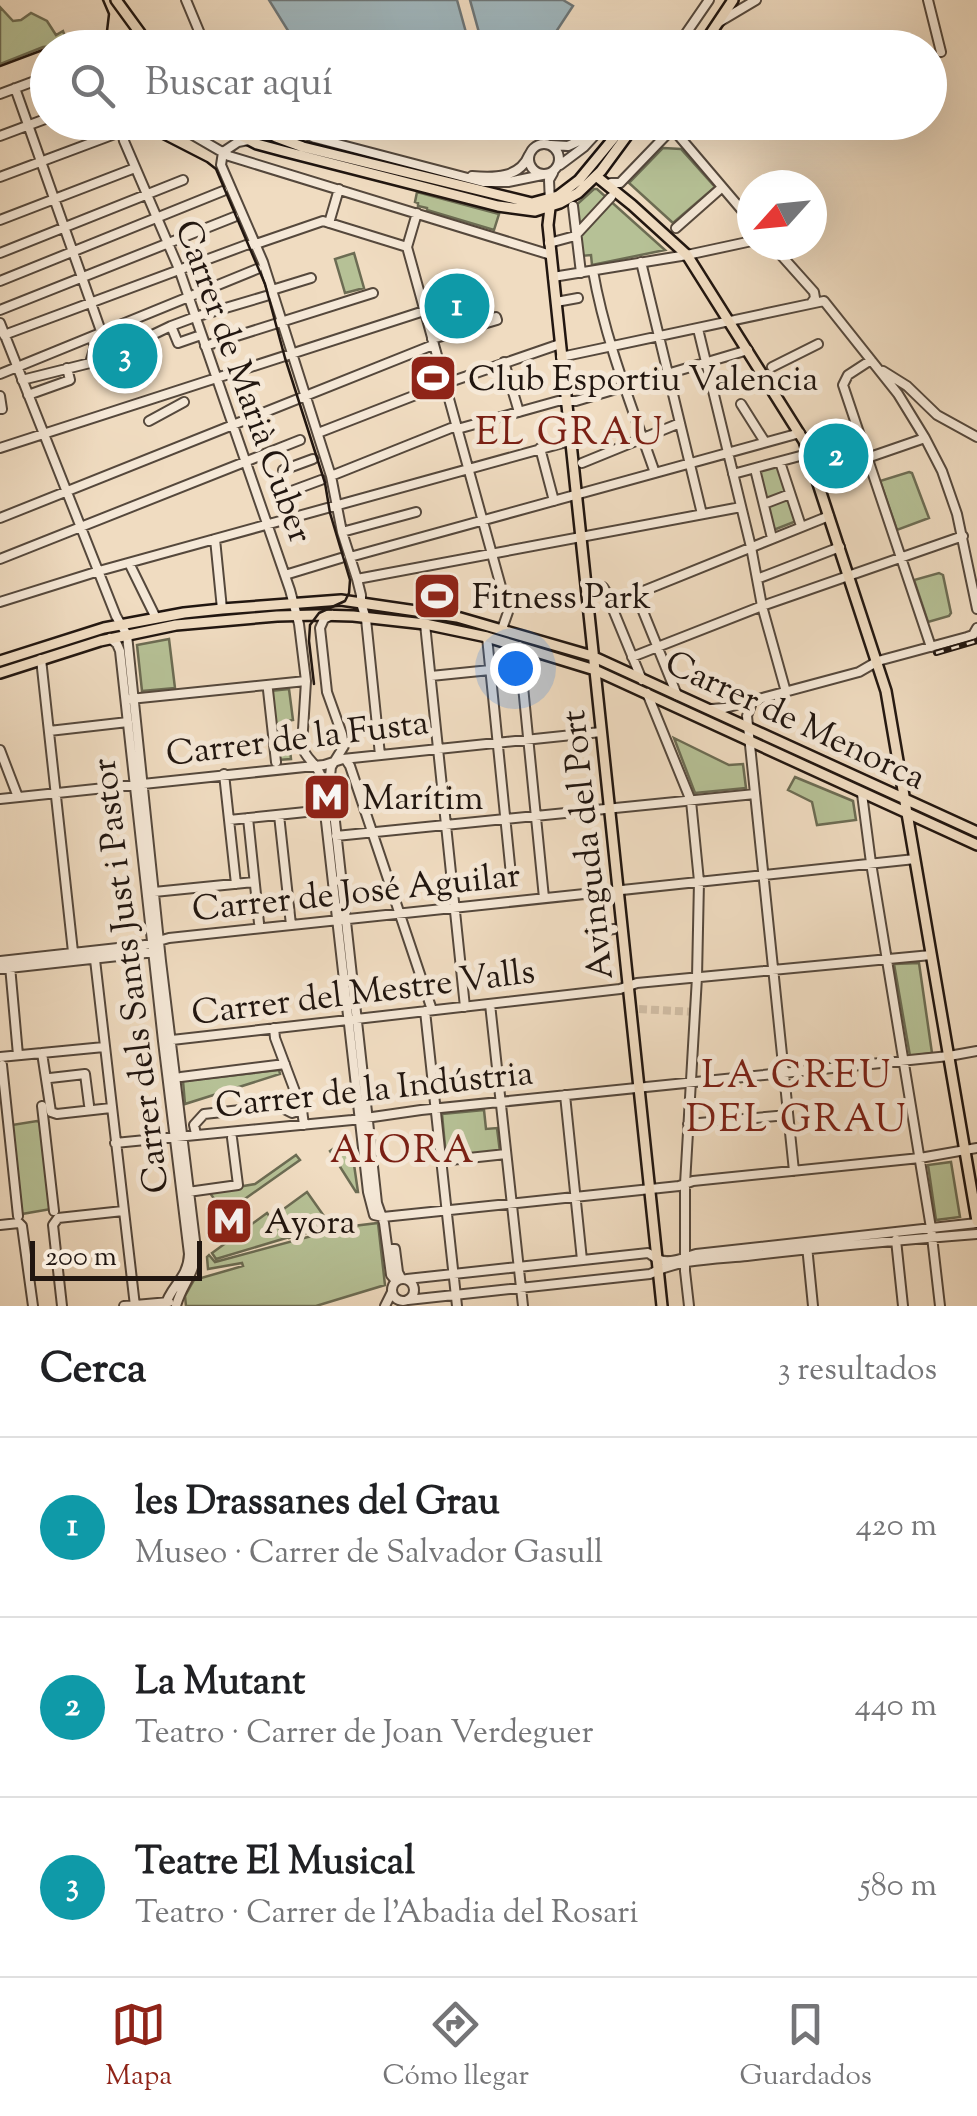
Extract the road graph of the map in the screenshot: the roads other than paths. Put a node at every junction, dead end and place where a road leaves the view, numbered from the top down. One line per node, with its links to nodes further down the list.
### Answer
1 (112, 0): 8 (main road); 9 (main road)
2 (186, 0): 10 (street)
3 (709, 0): 11 (street)
4 (732, 0): 7 (main road)
5 (756, 0): 7 (street)
6 (928, 0): 13 (street)
7 (719, 22): 12 (main road)
8 (131, 30)
9 (136, 30)
10 (198, 30)
11 (688, 30)
12 (713, 30)
13 (935, 30)
14 (30, 83): 15 (street)
15 (15, 88): 16 (street); 17 (street)
16 (0, 94)
17 (28, 125): 18 (street); 19 (street)
18 (30, 130)
19 (0, 136)
20 (34, 140): 37 (street)
21 (92, 140): 37 (street)
22 (126, 140): 38 (street, Carrer de Marià Cuber)
23 (202, 140): 34 (street)
24 (248, 140): 34 (street); 53 (main road)
25 (282, 140): 53 (main road)
26 (323, 140): 39 (street)
27 (583, 140): 33 (street)
28 (589, 140): 36 (street)
29 (615, 140): 41 (main road)
30 (623, 140): 41 (main road)
31 (661, 140): 44 (street)
32 (681, 140): 46 (street)
33 (551, 145): 35 (street); 40 (street)
34 (223, 152): 45 (street); 65 (street)
35 (529, 155): 39 (street); 40 (street)
36 (572, 156): 40 (street); 41 (street)
37 (42, 162): 42 (street); 50 (street)
38 (136, 168): 48 (street, Carrer de Marià Cuber); 50 (street)
39 (438, 170): 40 (street)
40 (552, 171): 53 (street)
41 (595, 172): 44 (main road); 51 (main road); 53 (main road)
42 (0, 177)
43 (183, 180): 48 (street)
44 (611, 183): 51 (main road)
45 (339, 189): 55 (street); 59 (street)
46 (720, 189): 54 (street); 61 (street)
47 (223, 191): 57 (street)
48 (148, 195): 57 (street, Carrer de Marià Cuber); 60 (street)
49 (611, 197): 62 (street)
50 (56, 199): 58 (street); 60 (street)
51 (632, 205): 71 (main road)
52 (573, 206): 62 (street)
53 (545, 207): 64 (main road, Avinguda del Port)
54 (737, 207)
55 (417, 213): 67 (street); 70 (street)
56 (234, 217): 63 (street)
57 (159, 218): 63 (street, Carrer de Marià Cuber); 68 (street)
58 (0, 220)
59 (329, 223): 65 (street); 67 (street)
60 (66, 227): 68 (street); 69 (street)
61 (676, 228)
62 (577, 234): 64 (street); 77 (street)
63 (168, 242): 74 (street, Carrer de Marià Cuber); 79 (street)
64 (550, 243): 70 (main road, Avinguda del Port)
65 (256, 244): 74 (street); 82 (street)
66 (737, 245): 71 (street)
67 (406, 247): 89 (street)
68 (74, 252): 79 (street); 81 (street)
69 (0, 253)
70 (551, 255): 78 (main road, Avinguda del Port)
71 (688, 255): 73 (street); 94 (main road)
72 (785, 260): 87 (street)
73 (640, 262): 76 (street); 102 (street)
74 (179, 269): 84 (street, Carrer de Marià Cuber); 85 (street)
75 (257, 269): 84 (street)
76 (593, 270): 77 (street); 108 (street)
77 (578, 273): 78 (street); 86 (street)
78 (554, 276): 86 (main road, Avinguda del Port)
79 (83, 277): 85 (street); 88 (street)
80 (311, 278): 82 (street)
81 (0, 280)
82 (269, 293): 91 (street); 93 (street)
83 (373, 293): 93 (street)
84 (189, 296): 90 (street); 91 (street, Carrer de Marià Cuber)
85 (91, 302): 98 (street); 101 (street)
86 (556, 302): 105 (main road, Avinguda del Port)
87 (812, 302): 94 (street); 113 (street)
88 (0, 310)
89 (424, 312): 104 (street); 111 (street)
90 (151, 313): 98 (street); 99 (street)
91 (195, 317): 96 (street); 100 (street, Carrer de Marià Cuber)
92 (496, 317): 104 (street)
93 (282, 322): 107 (street); 111 (street)
94 (730, 322): 97 (street); 110 (main road)
95 (0, 323): 101 (street, Carrer dels Sants Just i Pastor)
96 (171, 326): 99 (street); 100 (street)
97 (698, 329): 102 (street); 115 (street)
98 (106, 332): 103 (street); 103 (street)
99 (159, 332): 109 (street)
100 (201, 335): 107 (street, Carrer de Marià Cuber)
101 (2, 336): 117 (street, Carrer dels Sants Just i Pastor)
102 (658, 337): 108 (street); 121 (street)
103 (93, 342): 117 (street); 118 (street)
104 (433, 342): 124 (street); 129 (street)
105 (560, 344): 112 (main road, Avinguda del Port); 114 (street)
106 (818, 344): 116 (street)
107 (205, 346): 122 (street, Carrer de Marià Cuber)
108 (612, 346): 112 (street); 125 (street)
109 (126, 348)
110 (748, 350): 115 (street); 138 (main road)
111 (292, 354): 122 (street); 129 (street)
112 (561, 357): 130 (main road, Avinguda del Port)
113 (871, 360): 119 (street); 151 (street)
114 (504, 362): 124 (street); 133 (street)
115 (706, 363): 121 (street); 149 (street)
116 (772, 367)
117 (17, 368): 120 (street); 123 (street, Carrer dels Sants Just i Pastor)
118 (67, 368): 123 (street); 126 (street)
119 (879, 370): 141 (street); 143 (street)
120 (0, 374)
121 (668, 374): 125 (street); 135 (street)
122 (216, 378): 127 (street); 136 (street, Carrer de Marià Cuber)
123 (22, 380): 126 (street, Carrer dels Sants Just i Pastor)
124 (444, 384): 137 (street); 140 (street)
125 (626, 386): 130 (street); 142 (street)
126 (28, 395): 139 (street, Carrer dels Sants Just i Pastor)
127 (182, 395): 134 (street); 139 (street)
128 (0, 396): 132 (street)
129 (305, 396): 136 (street); 140 (street)
130 (566, 400): 133 (street); 145 (main road, Avinguda del Port)
131 (741, 404): 146 (street)
132 (0, 409)
133 (519, 412): 137 (street)
134 (149, 422)
135 (680, 423): 142 (street); 156 (street)
136 (232, 424): 153 (street, Carrer de Marià Cuber); 163 (street)
137 (456, 428): 159 (street); 162 (street)
138 (800, 432): 146 (street); 173 (main road)
139 (44, 433): 147 (street); 163 (street, Carrer dels Sants Just i Pastor)
140 (318, 433): 162 (street)
141 (977, 437)
142 (643, 438): 155 (street); 160 (street)
143 (926, 438): 151 (street); 181 (street)
144 (300, 440): 153 (street)
145 (570, 441): 148 (street); 166 (main road, Avinguda del Port)
146 (765, 442): 149 (street)
147 (0, 448)
148 (540, 448): 159 (street); 167 (street)
149 (728, 453): 156 (street); 161 (street)
150 (800, 456): 154 (street)
151 (867, 458): 187 (street)
152 (313, 459): 158 (street)
153 (245, 462): 176 (street); 177 (street, Carrer de Marià Cuber)
154 (780, 462): 157 (street); 165 (street)
155 (582, 463)
156 (690, 464): 160 (street); 172 (street)
157 (755, 468): 161 (street); 168 (street)
158 (283, 470)
159 (467, 470): 169 (street); 175 (street)
160 (655, 473): 166 (street)
161 (733, 474): 170 (street)
162 (326, 478): 164 (street); 169 (street)
163 (67, 490): 174 (street); 176 (street, Carrer dels Sants Just i Pastor)
164 (286, 493)
165 (790, 494): 168 (street); 178 (street)
166 (576, 495): 167 (street); 180 (main road, Avinguda del Port)
167 (554, 501): 175 (street)
168 (764, 504): 182 (street)
169 (336, 506): 177 (street); 179 (street)
170 (741, 506): 172 (street); 185 (street)
171 (416, 512): 179 (street)
172 (702, 514): 180 (street)
173 (829, 516): 178 (street); 184 (main road)
174 (0, 518)
175 (482, 521): 186 (street); 188 (street)
176 (81, 526): 189 (street); 191 (street, Carrer dels Sants Just i Pastor)
177 (267, 526): 183 (street); 193 (street, Carrer de Marià Cuber)
178 (801, 526): 182 (street)
179 (342, 532): 188 (street)
180 (580, 536): 186 (street); 196 (main road, Avinguda del Port)
181 (962, 536): 187 (street); 204 (street)
182 (772, 538): 185 (street)
183 (215, 540): 190 (street); 203 (street)
184 (840, 547): 192 (main road); 195 (street)
185 (751, 548): 195 (street); 197 (street)
186 (492, 553): 194 (street); 211 (street)
187 (900, 556): 192 (street); 217 (street)
188 (345, 558): 193 (street); 194 (street)
189 (0, 559)
190 (129, 564): 191 (street); 207 (street)
191 (98, 572): 198 (street); 212 (street, Carrer dels Sants Just i Pastor)
192 (849, 574): 202 (street); 222 (main road)
193 (285, 575): 199 (street, Carrer de Marià Cuber)
194 (358, 579): 200 (street)
195 (757, 579): 202 (street)
196 (586, 594): 201 (street); 218 (main road, Avinguda del Port)
197 (636, 594): 201 (street); 216 (street)
198 (0, 602)
199 (293, 603): 200 (main road, Carrer de Menorca); 203 (main road, Carrer de Menorca); 205 (street, Carrer de Marià Cuber)
200 (361, 604): 208 (street); 211 (main road, Carrer de Menorca)
201 (611, 604): 219 (street)
202 (762, 606): 216 (street); 230 (street)
203 (222, 609): 207 (main road, Carrer de Menorca)
204 (977, 609)
205 (298, 615): 206 (main road, Carrer de Menorca); 212 (main road, Carrer de Menorca); 228 (street, Carrer de Marià Cuber)
206 (332, 615): 208 (main road, Carrer de Menorca); 248 (street)
207 (156, 618): 212 (main road, Carrer de Menorca)
208 (366, 618): 209 (main road, Carrer de Menorca); 245 (street)
209 (426, 624): 213 (main road, Carrer de Menorca); 226 (street)
210 (977, 628): 217 (street)
211 (502, 629): 218 (main road, Carrer de Menorca)
212 (124, 630): 214 (main road); 221 (main road); 233 (street, Carrer dels Sants Just i Pastor)
213 (487, 637): 215 (main road, Carrer de Menorca); 223 (street)
214 (110, 638): 220 (main road); 233 (street, Carrer dels Sants Just i Pastor)
215 (519, 646): 224 (main road, Carrer de Menorca); 240 (street)
216 (658, 646): 219 (street); 232 (street)
217 (931, 647): 222 (street)
218 (592, 656): 224 (main road, Avinguda del Port); 227 (main road, Carrer de Menorca)
219 (632, 656): 227 (street)
220 (40, 658): 225 (main road); 238 (street)
221 (0, 661)
222 (878, 662): 230 (street); 257 (main road)
223 (490, 670): 226 (street); 242 (street)
224 (594, 670): 231 (main road, Carrer de Menorca); 239 (main road, Avinguda del Port)
225 (0, 674)
226 (431, 676): 243 (street)
227 (641, 678): 231 (street); 232 (main road, Carrer de Menorca)
228 (306, 681): 233 (street); 249 (street, Carrer de Marià Cuber)
229 (268, 690): 247 (street)
230 (786, 692): 234 (street)
231 (648, 693): 241 (main road, Carrer de Menorca); 258 (street)
232 (677, 695): 235 (main road, Carrer de Menorca)
233 (130, 699): 236 (street, Carrer dels Sants Just i Pastor); 251 (street, Carrer dels Sants Just i Pastor)
234 (753, 700): 235 (street); 237 (street)
235 (706, 709): 237 (main road, Carrer de Menorca)
236 (128, 722): 238 (street); 251 (street, Carrer dels Sants Just i Pastor)
237 (748, 728): 241 (street); 257 (main road, Carrer de Menorca)
238 (48, 731): 252 (street)
239 (602, 732): 240 (street, Carrer de la Fusta); 259 (main road, Avinguda del Port)
240 (528, 740): 242 (street, Carrer de la Fusta); 263 (street)
241 (751, 742): 253 (street); 254 (main road, Carrer de Menorca)
242 (498, 743): 243 (street, Carrer de la Fusta); 265 (street)
243 (438, 748): 245 (street, Carrer de la Fusta); 267 (street)
244 (0, 750): 255 (street)
245 (380, 755): 246 (street, Carrer de la Fusta)
246 (346, 760): 248 (street, Carrer de la Fusta); 269 (street)
247 (276, 762)
248 (334, 762): 249 (street, Carrer de la Fusta); 270 (street)
249 (315, 765): 250 (street, Carrer de la Fusta); 260 (street, Carrer de Marià Cuber)
250 (224, 774): 251 (street, Carrer de la Fusta); 266 (street)
251 (138, 783): 252 (street, Carrer de la Fusta); 280 (street, Carrer dels Sants Just i Pastor); 289 (street, Carrer dels Sants Just i Pastor)
252 (55, 793): 255 (street, Carrer de la Fusta); 292 (street)
253 (755, 794): 258 (street); 275 (street)
254 (862, 794): 261 (main road, Carrer de Menorca); 273 (street)
255 (18, 797): 256 (street, Carrer de la Fusta)
256 (0, 799)
257 (905, 799): 261 (main road); 268 (main road, Carrer de Menorca)
258 (691, 801): 259 (street); 277 (street)
259 (610, 808): 263 (street); 279 (main road, Avinguda del Port)
260 (325, 810): 262 (street); 284 (street, Carrer de Marià Cuber)
261 (907, 814): 271 (main road, Carrer de Menorca); 272 (main road)
262 (279, 815): 264 (street); 286 (street)
263 (536, 816): 265 (street); 281 (street)
264 (248, 818): 266 (street); 276 (street)
265 (506, 818): 267 (street); 274 (street)
266 (229, 820): 278 (street)
267 (446, 824): 269 (street); 282 (street)
268 (977, 832)
269 (374, 833): 270 (street); 283 (street)
270 (336, 836): 284 (street)
271 (977, 845)
272 (915, 859): 273 (street, Carrer de José Aguilar); 291 (main road)
273 (871, 864): 275 (street, Carrer de José Aguilar); 293 (street)
274 (511, 875)
275 (764, 875): 277 (street, Carrer de José Aguilar); 295 (street)
276 (254, 882): 278 (street); 285 (street)
277 (699, 882): 279 (street, Carrer de José Aguilar); 296 (street)
278 (236, 884): 280 (street)
279 (618, 890): 281 (street, Carrer de José Aguilar); 297 (main road, Avinguda del Port)
280 (154, 892): 289 (street, Carrer dels Sants Just i Pastor)
281 (544, 898): 282 (street, Carrer de José Aguilar)
282 (455, 908): 283 (street, Carrer de José Aguilar); 299 (street)
283 (400, 914): 284 (street, Carrer de José Aguilar); 300 (street)
284 (341, 920): 286 (street, Carrer de José Aguilar); 301 (street)
285 (259, 923)
286 (292, 925): 289 (street, Carrer de José Aguilar)
287 (592, 929): 288 (street)
288 (614, 929)
289 (156, 946): 290 (street, Carrer de José Aguilar); 303 (street, Carrer dels Sants Just i Pastor)
290 (94, 955): 292 (street, Carrer de José Aguilar); 304 (street)
291 (931, 955): 293 (street, Carrer del Mestre Valls); 308 (main road)
292 (74, 957): 294 (street); 294 (street)
293 (887, 960): 295 (street, Carrer del Mestre Valls); 310 (street)
294 (3, 966): 307 (street)
295 (774, 971): 296 (street, Carrer del Mestre Valls); 312 (street)
296 (697, 977): 297 (street, Carrer del Mestre Valls); 316 (street)
297 (629, 987): 298 (street, Carrer del Mestre Valls); 317 (main road, Avinguda del Port)
298 (490, 1004): 299 (street, Carrer del Mestre Valls); 319 (street)
299 (465, 1006): 300 (street, Carrer del Mestre Valls)
300 (429, 1011): 301 (street, Carrer del Mestre Valls); 323 (street)
301 (353, 1019): 302 (street, Carrer del Mestre Valls); 326 (street)
302 (274, 1028): 303 (street, Carrer del Mestre Valls); 311 (street)
303 (166, 1041): 330 (street, Carrer dels Sants Just i Pastor)
304 (104, 1047): 306 (street); 322 (street)
305 (977, 1051): 308 (street, Carrer de la Indústria)
306 (42, 1052): 307 (street); 321 (street)
307 (18, 1055): 309 (street)
308 (949, 1056): 310 (street, Carrer de la Indústria); 334 (main road)
309 (1, 1061): 315 (street)
310 (904, 1061): 312 (street, Carrer de la Indústria); 336 (street)
311 (284, 1064): 313 (street); 324 (street)
312 (784, 1074): 316 (street, Carrer de la Indústria); 325 (street)
313 (182, 1077)
314 (50, 1078): 320 (street)
315 (2, 1084): 348 (street)
316 (690, 1084): 317 (street, Carrer de la Indústria); 327 (street)
317 (639, 1088): 318 (street, Carrer de la Indústria); 340 (main road, Avinguda del Port)
318 (565, 1095): 319 (street, Carrer de la Indústria); 342 (street)
319 (500, 1102): 323 (street, Carrer de la Indústria); 335 (street)
320 (89, 1105)
321 (46, 1108): 322 (street); 346 (street)
322 (111, 1108): 332 (street)
323 (436, 1109): 326 (street, Carrer de la Indústria); 337 (street)
324 (302, 1110): 328 (street); 329 (street)
325 (788, 1115): 327 (street); 338 (street)
326 (363, 1118): 328 (street, Carrer de la Indústria); 347 (street)
327 (688, 1124): 339 (street)
328 (304, 1125): 329 (street, Carrer de la Indústria)
329 (196, 1134): 330 (street, Carrer de la Indústria)
330 (178, 1136): 332 (street, Carrer de la Indústria); 341 (street, Carrer dels Sants Just i Pastor); 364 (street, Carrer dels Sants Just i Pastor)
331 (232, 1138): 341 (street)
332 (116, 1143): 344 (street)
333 (977, 1148): 334 (street)
334 (966, 1151): 336 (street); 349 (main road)
335 (506, 1154): 337 (street); 343 (street)
336 (920, 1158): 338 (street); 351 (street)
337 (441, 1161): 345 (street)
338 (794, 1171): 339 (street)
339 (684, 1184): 340 (street); 356 (street)
340 (650, 1189): 342 (street); 357 (main road, Avinguda del Port)
341 (188, 1192): 364 (street, Carrer dels Sants Just i Pastor)
342 (576, 1196): 343 (street); 355 (street)
343 (512, 1203): 345 (street); 358 (street)
344 (123, 1211): 346 (street); 365 (street)
345 (446, 1211): 347 (street); 359 (street)
346 (54, 1216): 367 (street)
347 (383, 1217): 360 (street)
348 (20, 1220): 350 (street); 366 (street)
349 (977, 1222): 351 (street)
350 (0, 1225)
351 (932, 1233): 352 (street); 353 (street); 354 (street); 376 (street)
352 (977, 1234)
353 (896, 1240): 354 (street); 375 (street)
354 (807, 1245): 356 (street); 374 (street)
355 (582, 1260): 357 (street); 358 (street)
356 (686, 1260): 357 (street); 373 (street)
357 (658, 1264): 361 (street); 372 (main road, Avinguda del Port)
358 (518, 1266): 359 (street); 361 (street)
359 (453, 1274): 360 (street); 362 (street)
360 (401, 1279): 363 (street); 363 (street)
361 (521, 1288): 362 (street); 371 (street)
362 (456, 1295): 363 (street); 370 (street)
363 (400, 1301): 369 (street)
364 (167, 1304): 365 (street)
365 (135, 1305): 368 (street)
366 (32, 1306)
367 (62, 1306)
368 (124, 1306)
369 (386, 1306)
370 (457, 1306)
371 (523, 1306)
372 (662, 1306)
373 (689, 1306)
374 (813, 1306)
375 (903, 1306)
376 (940, 1306)

